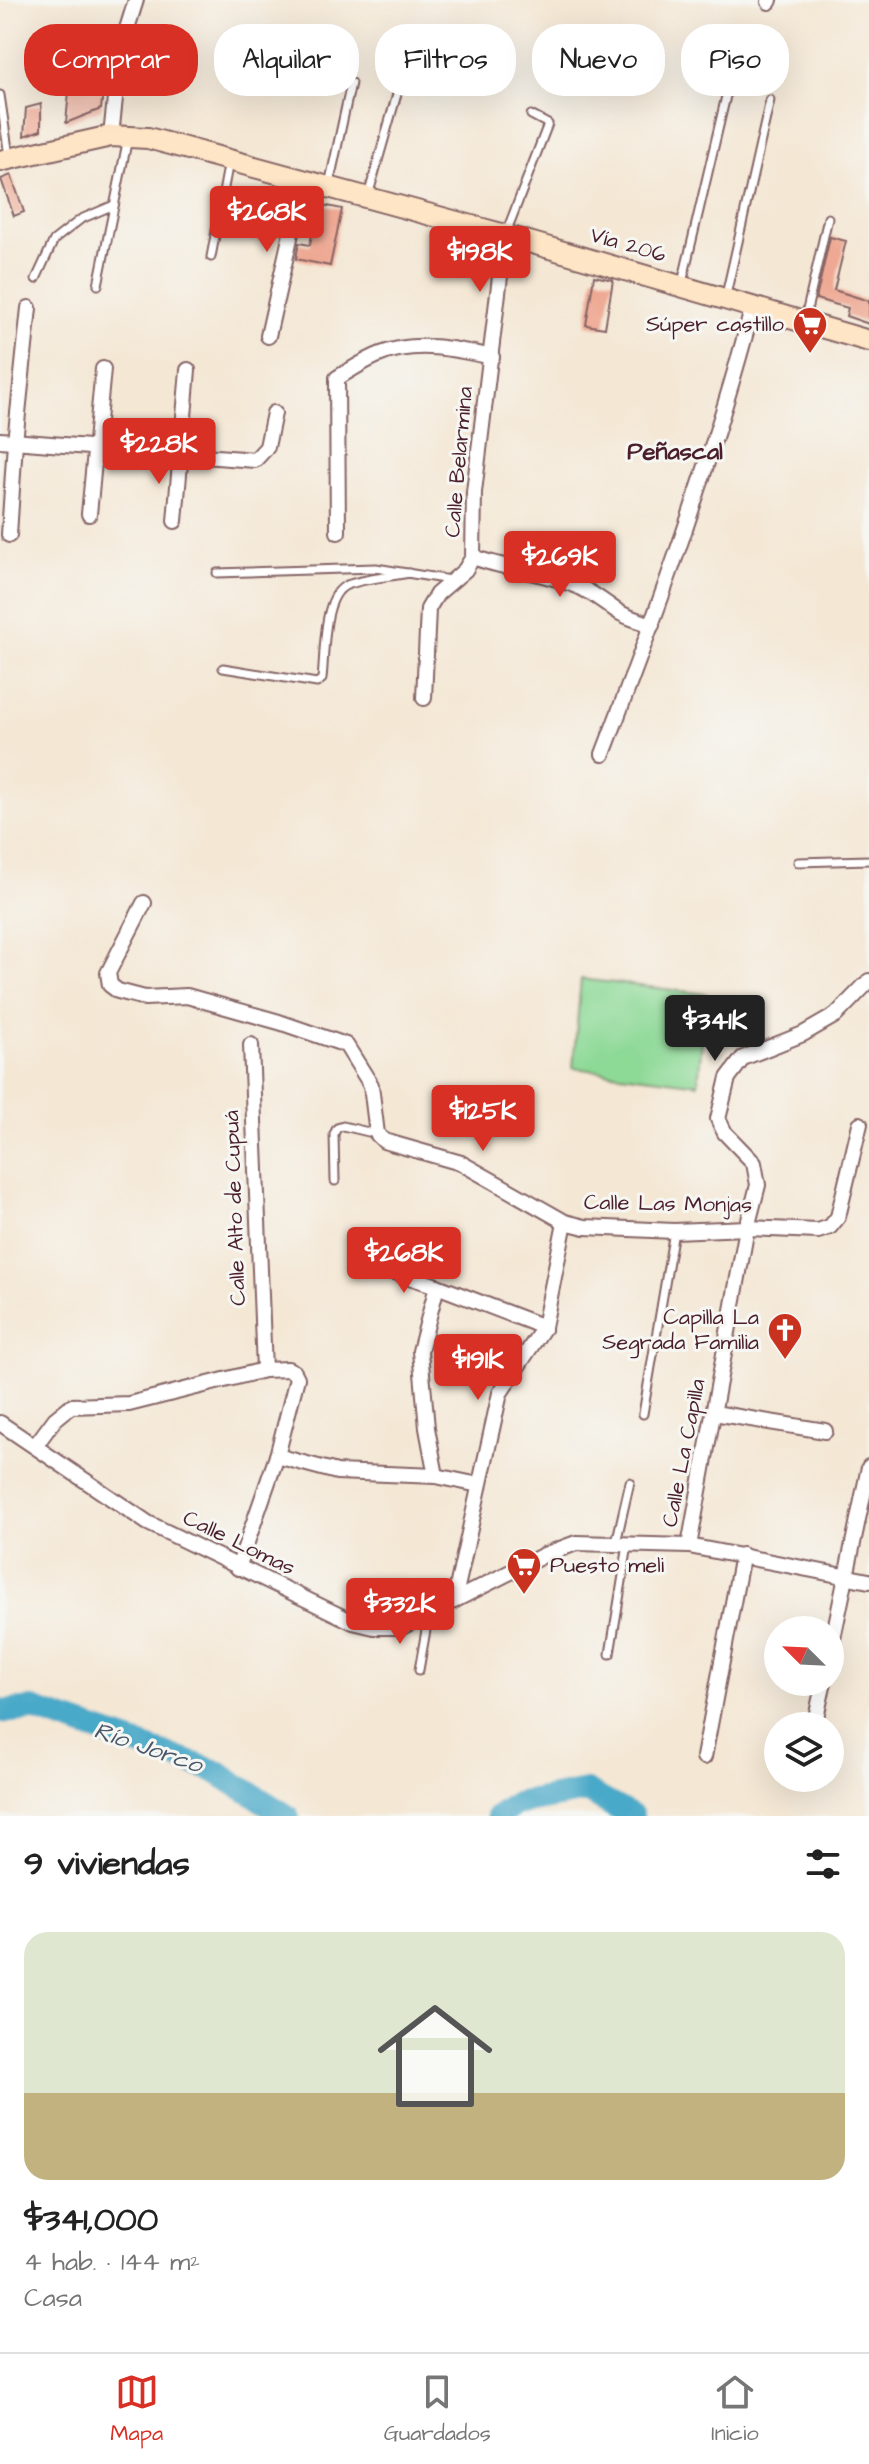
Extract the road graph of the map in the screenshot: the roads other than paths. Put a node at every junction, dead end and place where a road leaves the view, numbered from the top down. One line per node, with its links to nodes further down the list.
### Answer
1 (136, 0): 8 (street)
2 (0, 95): 9 (lane)
3 (348, 96): 12 (lane)
4 (396, 96): 13 (lane)
5 (726, 96): 20 (lane)
6 (770, 100): 21 (lane)
7 (531, 115): 16 (lane)
8 (120, 136): 9 (main road, Vía 206); 10 (main road, Vía 206); 14 (lane)
9 (5, 160)
10 (229, 160): 11 (main road, Vía 206); 17 (lane)
11 (303, 180): 12 (main road, Vía 206); 25 (street)
12 (329, 188): 13 (main road, Vía 206)
13 (368, 198): 16 (main road, Vía 206)
14 (114, 205): 18 (lane); 19 (lane)
15 (828, 218): 24 (lane)
16 (505, 235): 20 (main road, Vía 206); 27 (street, Calle Belarmina)
17 (211, 257)
18 (36, 279)
19 (98, 285)
20 (682, 286): 21 (main road, Vía 206)
21 (725, 298): 22 (main road, Vía 206)
22 (753, 306): 24 (main road, Vía 206); 42 (street)
23 (29, 308): 31 (street)
24 (805, 321): 26 (main road, Vía 206)
25 (268, 336)
26 (869, 341)
27 (492, 357): 36 (street); 38 (street, Calle Belarmina)
28 (103, 369): 32 (street)
29 (188, 370): 33 (street)
30 (274, 413): 33 (street)
31 (7, 441): 32 (street); 37 (street)
32 (97, 448): 33 (street); 34 (street)
33 (181, 454): 35 (street)
34 (89, 514)
35 (175, 521)
36 (338, 532)
37 (9, 535)
38 (473, 557): 41 (street, Calle Belarmina); 42 (street)
39 (217, 573): 40 (lane)
40 (409, 573): 41 (lane); 43 (lane)
41 (452, 581): 44 (street, Calle Belarmina)
42 (652, 625): 45 (street)
43 (223, 668)
44 (424, 698)
45 (603, 754)
46 (869, 860): 47 (lane)
47 (798, 862)
48 (144, 903): 52 (street)
49 (869, 981): 55 (street, Calle La Capilla)
50 (251, 1045): 60 (street, Calle Alto de Cupuá)
51 (860, 1124): 55 (street, Calle Las Monjas)
52 (377, 1134): 53 (lane); 54 (street, Calle Las Monjas)
53 (335, 1181)
54 (565, 1222): 56 (street, Calle Las Monjas); 59 (street)
55 (747, 1228): 56 (street, Calle Las Monjas); 61 (street, Calle La Capilla)
56 (674, 1231): 62 (lane)
57 (382, 1268): 58 (street)
58 (437, 1286): 59 (street); 68 (street)
59 (544, 1327): 70 (street)
60 (264, 1370): 65 (street); 66 (street)
61 (714, 1413): 64 (street); 72 (street, Calle La Capilla)
62 (643, 1414)
63 (0, 1423): 65 (street, Calle Lomas)
64 (825, 1431)
65 (35, 1446): 74 (street, Calle Lomas)
66 (277, 1456): 68 (street); 74 (street)
67 (869, 1467): 75 (street)
68 (436, 1476): 70 (street)
69 (630, 1482): 71 (lane)
70 (479, 1485): 77 (street)
71 (623, 1543): 72 (street, Calle Lomas); 77 (street, Calle Lomas); 80 (lane)
72 (689, 1546): 73 (street, Calle Lomas)
73 (742, 1555): 75 (street, Calle Lomas); 82 (street)
74 (238, 1568): 78 (street, Calle Lomas)
75 (847, 1575): 76 (street, Calle Lomas); 79 (street)
76 (869, 1581)
77 (454, 1601): 78 (street, Calle Lomas)
78 (429, 1613): 81 (lane)
79 (838, 1616)
80 (610, 1654)
81 (419, 1670)
82 (704, 1757)

